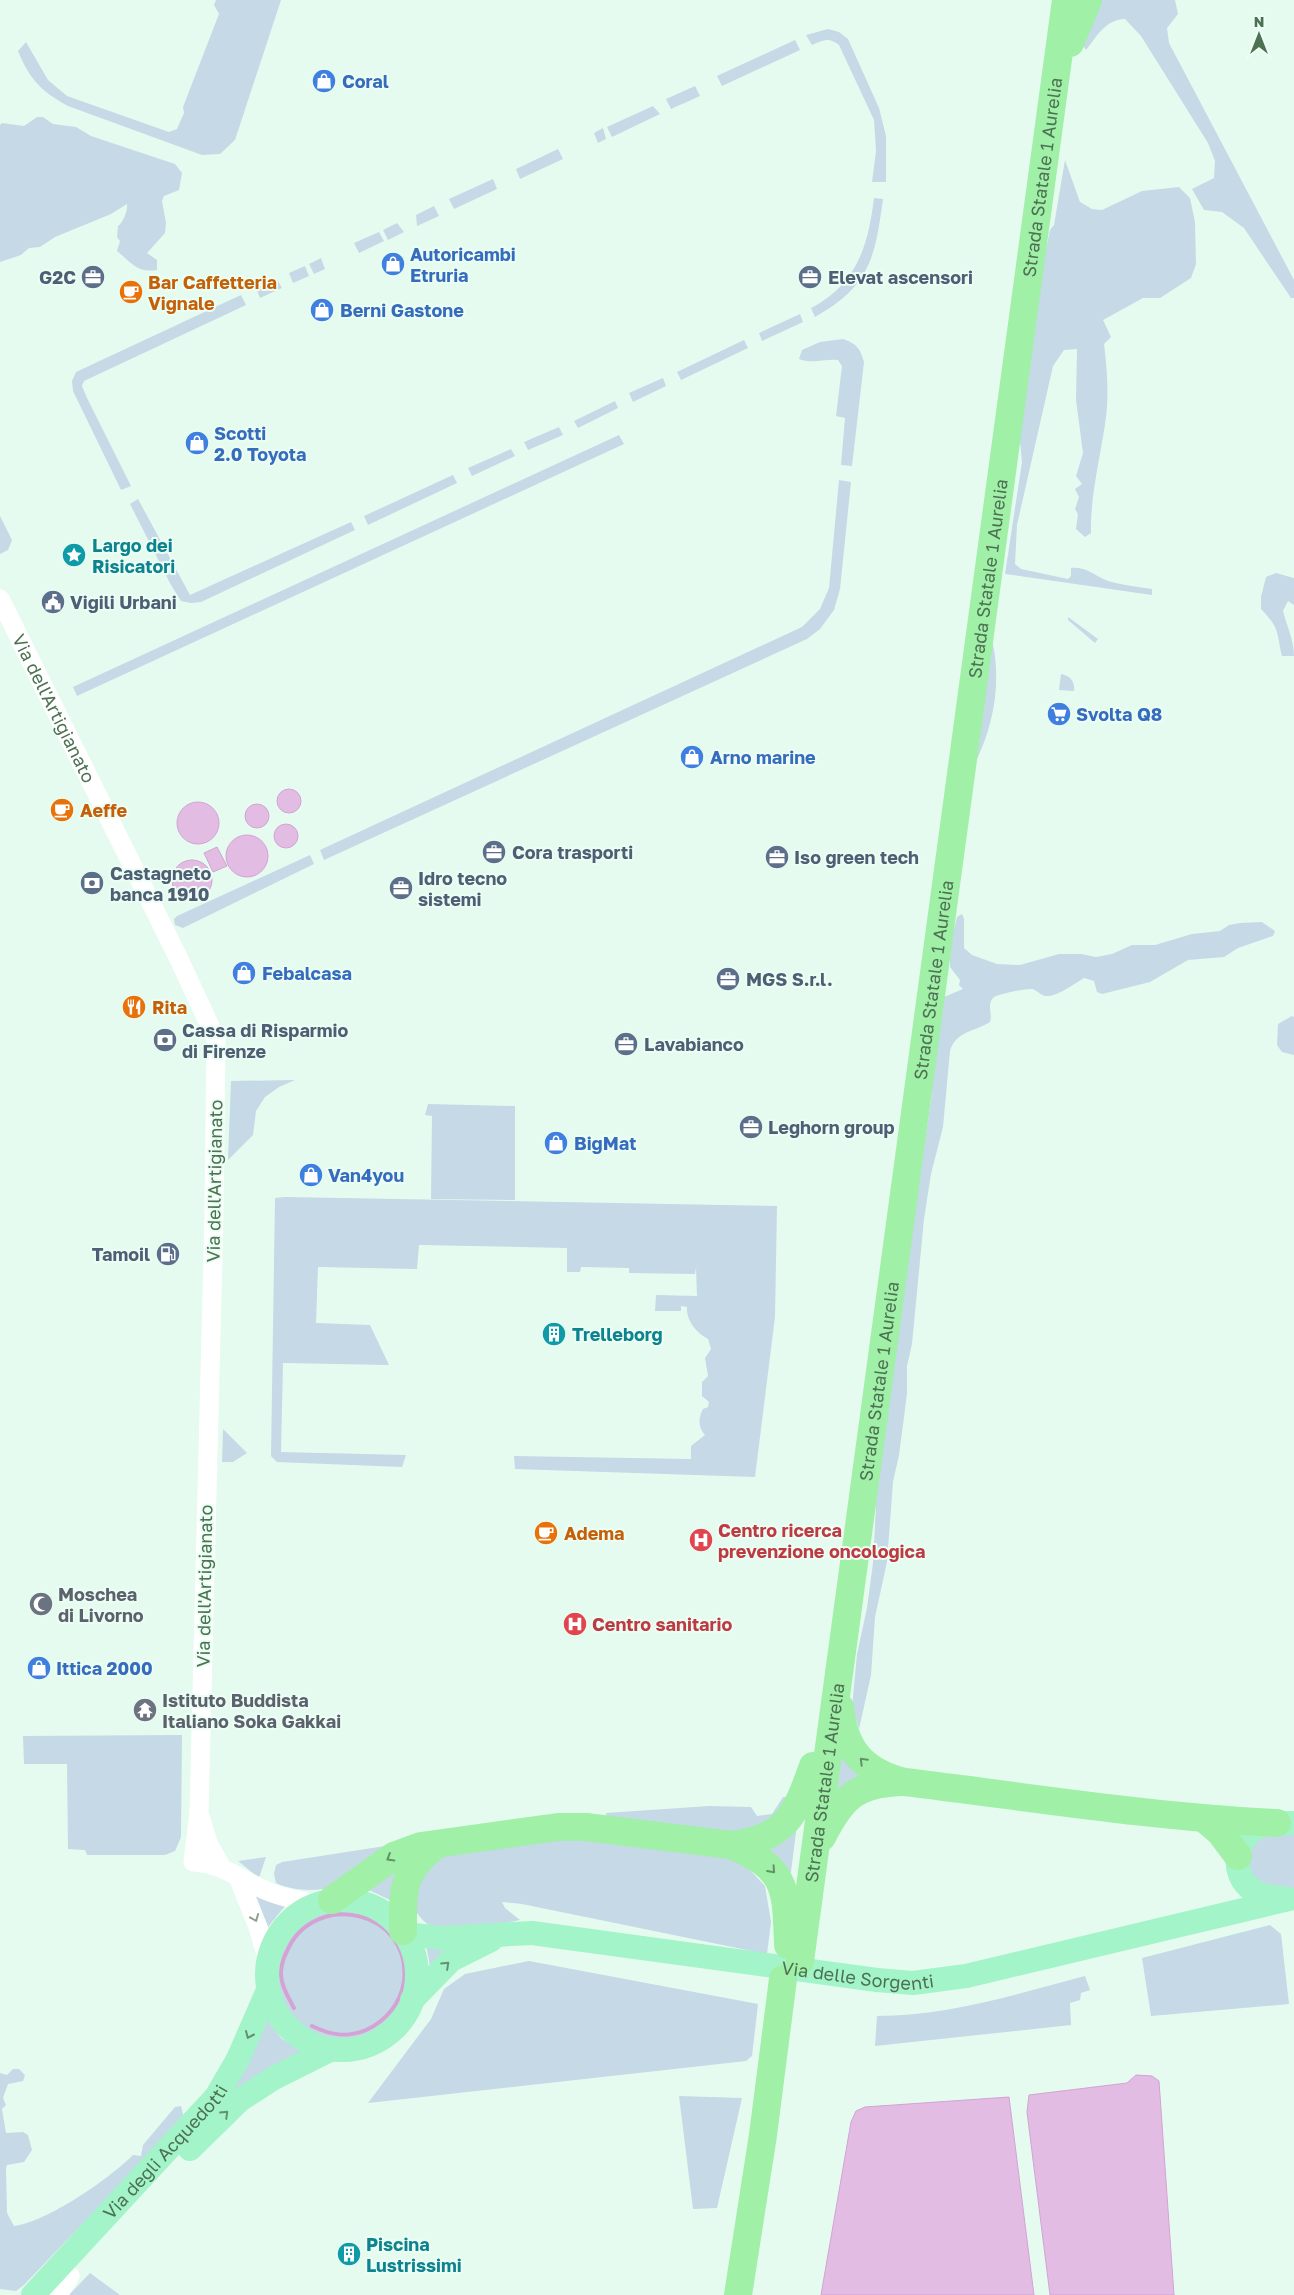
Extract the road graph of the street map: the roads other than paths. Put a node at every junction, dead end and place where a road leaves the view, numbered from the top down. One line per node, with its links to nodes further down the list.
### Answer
1 (1052, 0): 7 (highway, Strada Statale 1 Aurelia)
2 (1066, 0): 4 (highway, Strada Statale 1 Aurelia)
3 (1088, 0): 4 (highway)
4 (1052, 104): 6 (highway, Strada Statale 1 Aurelia)
5 (0, 600): 9 (street, Via dell'Artigianato)
6 (839, 1672): 8 (highway, one-way to 6); 14 (highway, Strada Statale 1 Aurelia)
7 (813, 1766): 13 (highway); 24 (highway, Strada Statale 1 Aurelia)
8 (905, 1782): 10 (highway); 14 (highway)
9 (199, 1812): 16 (street, Via dell'Artigianato); 16 (street, Via dell'Artigianato)
10 (1206, 1820): 11 (highway); 15 (highway)
11 (1286, 1823): 15 (main road, Via delle Sorgenti)
12 (436, 1845): 13 (highway); 19 (highway, one-way to 19); 21 (highway)
13 (731, 1845): 24 (highway, one-way to 24)
14 (815, 1852): 24 (highway, Strada Statale 1 Aurelia)
15 (1237, 1861): 18 (main road, Via delle Sorgenti); 20 (main road, Via delle Sorgenti)
16 (221, 1866): 17 (street)
17 (238, 1877): 19 (street); 23 (street, one-way to 23)
18 (1291, 1898): 20 (main road, Via delle Sorgenti)
19 (324, 1902): 21 (main road); 23 (main road)
20 (1204, 1918): 22 (main road, Via delle Sorgenti)
21 (404, 1933): 22 (main road, Via delle Sorgenti); 26 (main road)
22 (507, 1934): 26 (main road, Via delle Sorgenti, one-way to 22)
23 (268, 1961): 25 (main road)
24 (791, 1965): 31 (highway, Strada Statale 1 Aurelia); 32 (highway, Strada Statale 1 Aurelia)
25 (268, 1990): 27 (main road); 29 (main road, Via degli Acquedotti, one-way to 29)
26 (412, 2000): 27 (main road)
27 (332, 2049): 28 (main road, Via degli Acquedotti, one-way to 27)
28 (64, 2285): 30 (main road, Via degli Acquedotti)
29 (33, 2295)
30 (50, 2295)
31 (738, 2295)
32 (752, 2295)

